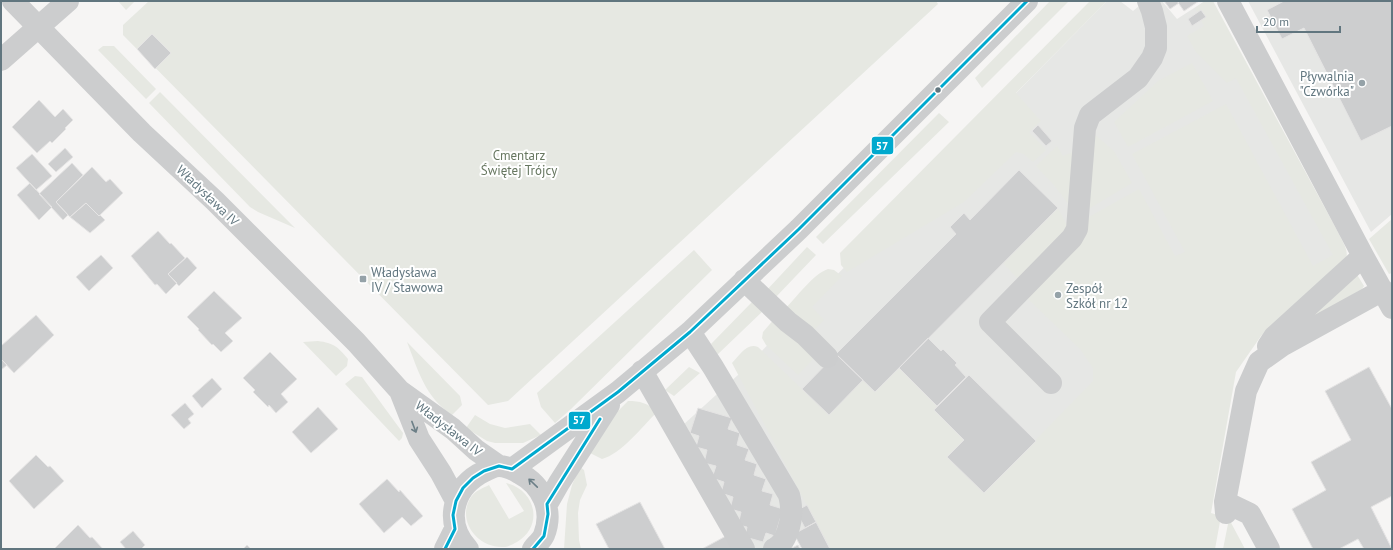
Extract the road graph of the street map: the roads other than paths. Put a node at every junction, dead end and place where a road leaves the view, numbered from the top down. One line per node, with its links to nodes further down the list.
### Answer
1 (13, 1): 6 (street, Władysława IV)
2 (68, 1): 6 (street)
3 (1027, 1): 9 (street)
4 (1148, 1): 15 (street)
5 (1228, 1): 8 (street)
6 (39, 27): 7 (street); 16 (street, Władysława IV)
7 (1, 60)
8 (1363, 256): 10 (street); 13 (street)
9 (744, 280): 11 (street); 12 (street)
10 (1388, 299): 13 (street)
11 (690, 332): 14 (street); 26 (street)
12 (827, 357)
13 (1259, 362): 27 (street)
14 (642, 371): 17 (street); 25 (street)
15 (1051, 383)
16 (400, 391): 18 (street, Władysława IV); 19 (street, Władysława IV, one-way to 19)
17 (618, 392): 18 (street); 20 (street)
18 (505, 468): 19 (street); 20 (street, Władysława IV, one-way to 18)
19 (456, 501): 21 (street)
20 (547, 504): 22 (street)
21 (455, 529): 23 (street); 24 (street)
22 (542, 545)
23 (445, 549)
24 (468, 549)
25 (744, 549)
26 (774, 549)
27 (1269, 549)

